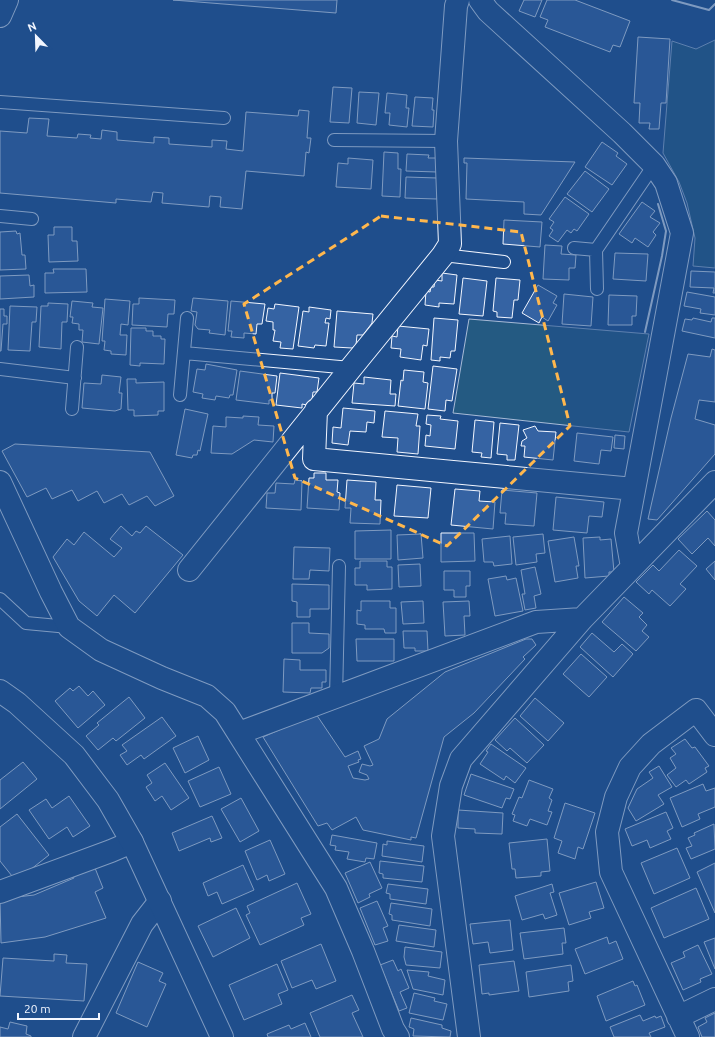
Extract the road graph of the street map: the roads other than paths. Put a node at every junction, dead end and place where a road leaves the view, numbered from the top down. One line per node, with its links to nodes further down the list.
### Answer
1 (7, 0): 4 (street)
2 (458, 0): 8 (street)
3 (480, 0): 9 (street)
4 (0, 16)
5 (0, 102): 6 (lane)
6 (224, 118)
7 (334, 140): 8 (lane)
8 (446, 141): 14 (street)
9 (654, 165): 13 (lane); 27 (street)
10 (0, 216): 11 (lane)
11 (32, 219)
12 (574, 248): 13 (lane)
13 (596, 250): 16 (lane)
14 (443, 255): 15 (lane); 20 (street)
15 (504, 262)
16 (597, 289)
17 (186, 318): 19 (lane)
18 (77, 347): 22 (lane)
19 (184, 353): 20 (lane); 23 (lane)
20 (351, 368): 25 (street)
21 (0, 370): 22 (lane)
22 (75, 378): 24 (lane)
23 (180, 395)
24 (72, 409)
25 (316, 410): 27 (street); 31 (street)
26 (0, 482): 34 (street)
27 (634, 488): 30 (street)
28 (713, 489): 30 (street)
29 (339, 566): 36 (lane)
30 (632, 567): 33 (street)
31 (189, 570)
32 (0, 598): 34 (lane)
33 (582, 618): 36 (street); 47 (street)
34 (69, 627): 37 (street)
35 (0, 691): 39 (street)
36 (336, 697): 37 (street)
37 (239, 733): 46 (street)
38 (715, 735): 43 (street)
39 (132, 842): 40 (street); 41 (street)
40 (0, 892)
41 (160, 901): 44 (street); 45 (street)
42 (715, 999): 43 (street)
43 (678, 1017): 48 (street)
44 (84, 1037)
45 (222, 1037)
46 (398, 1037)
47 (469, 1037)
48 (688, 1037)

